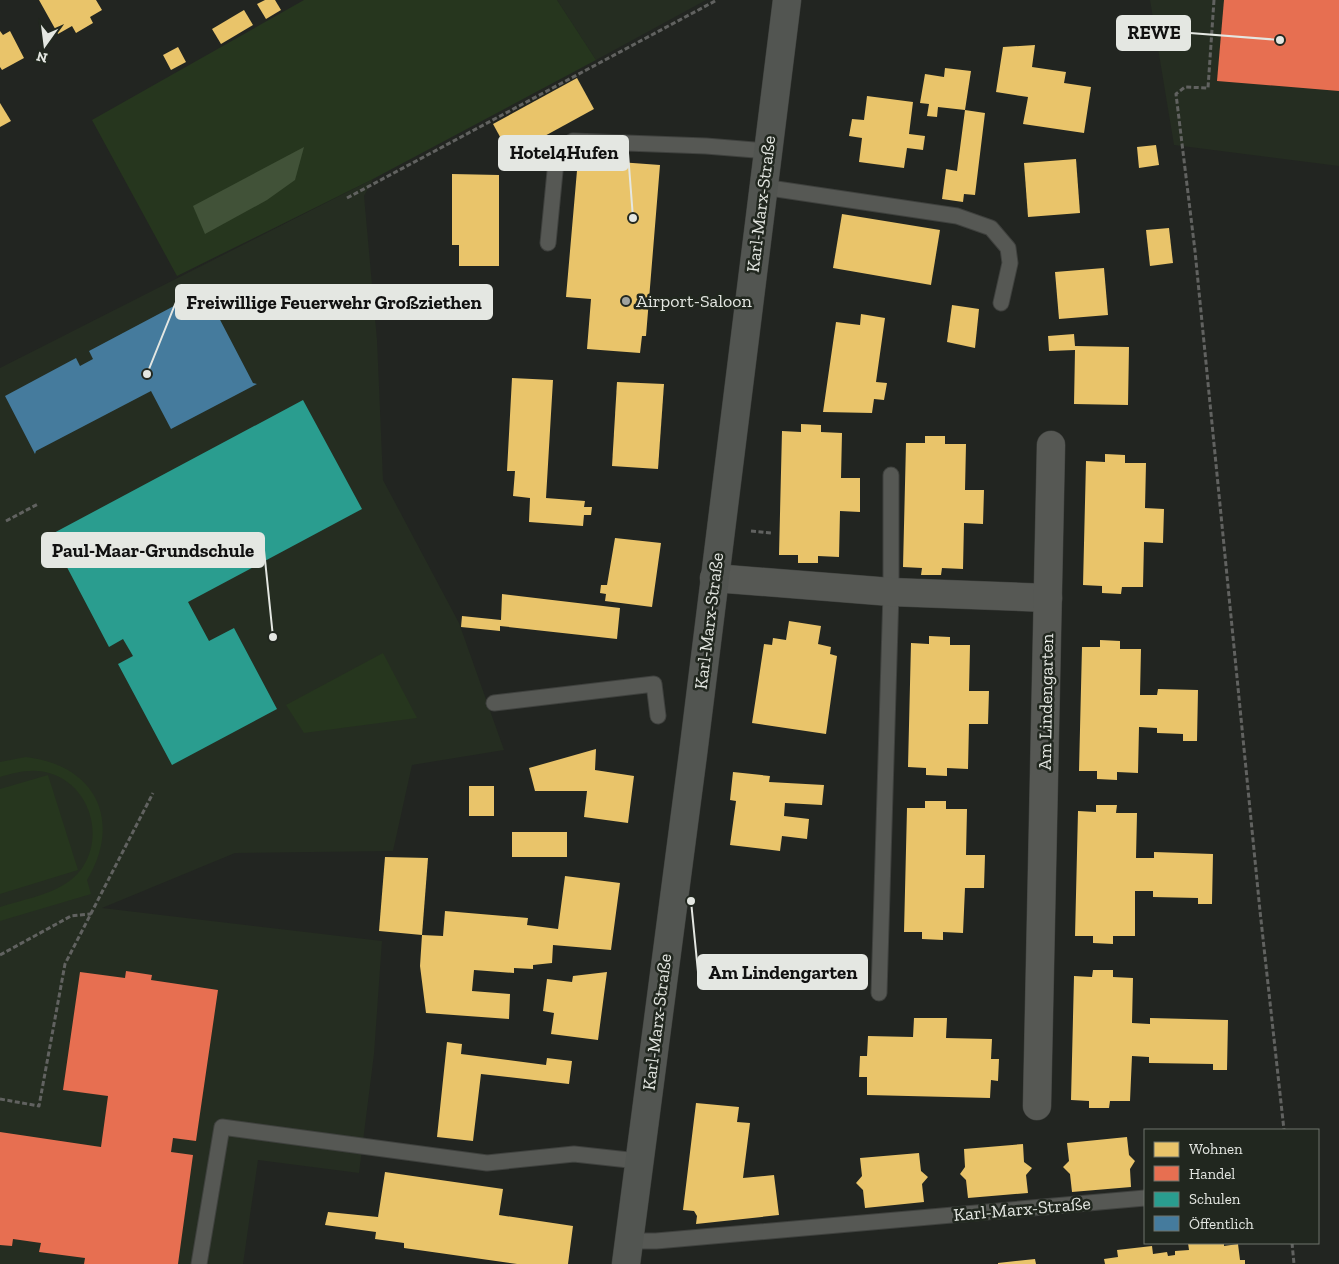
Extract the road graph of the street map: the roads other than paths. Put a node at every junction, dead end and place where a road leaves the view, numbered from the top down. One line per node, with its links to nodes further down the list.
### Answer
1 (787, 0): 2 (main road, Karl-Marx-Straße)
2 (768, 151): 3 (main road, Karl-Marx-Straße); 4 (lane)
3 (763, 187): 5 (lane); 8 (main road, Karl-Marx-Straße)
4 (548, 243)
5 (1001, 303)
6 (1051, 445): 10 (street, Am Lindengarten)
7 (892, 475): 9 (lane)
8 (714, 578): 9 (street); 15 (main road, Karl-Marx-Straße)
9 (891, 592): 10 (street); 13 (lane)
10 (1048, 598): 14 (street, Am Lindengarten)
11 (494, 703): 12 (lane)
12 (658, 716)
13 (880, 993)
14 (1037, 1106)
15 (638, 1161): 17 (main road, Karl-Marx-Straße); 18 (lane)
16 (1144, 1198): 17 (lane, Karl-Marx-Straße)
17 (627, 1252)
18 (199, 1264)

